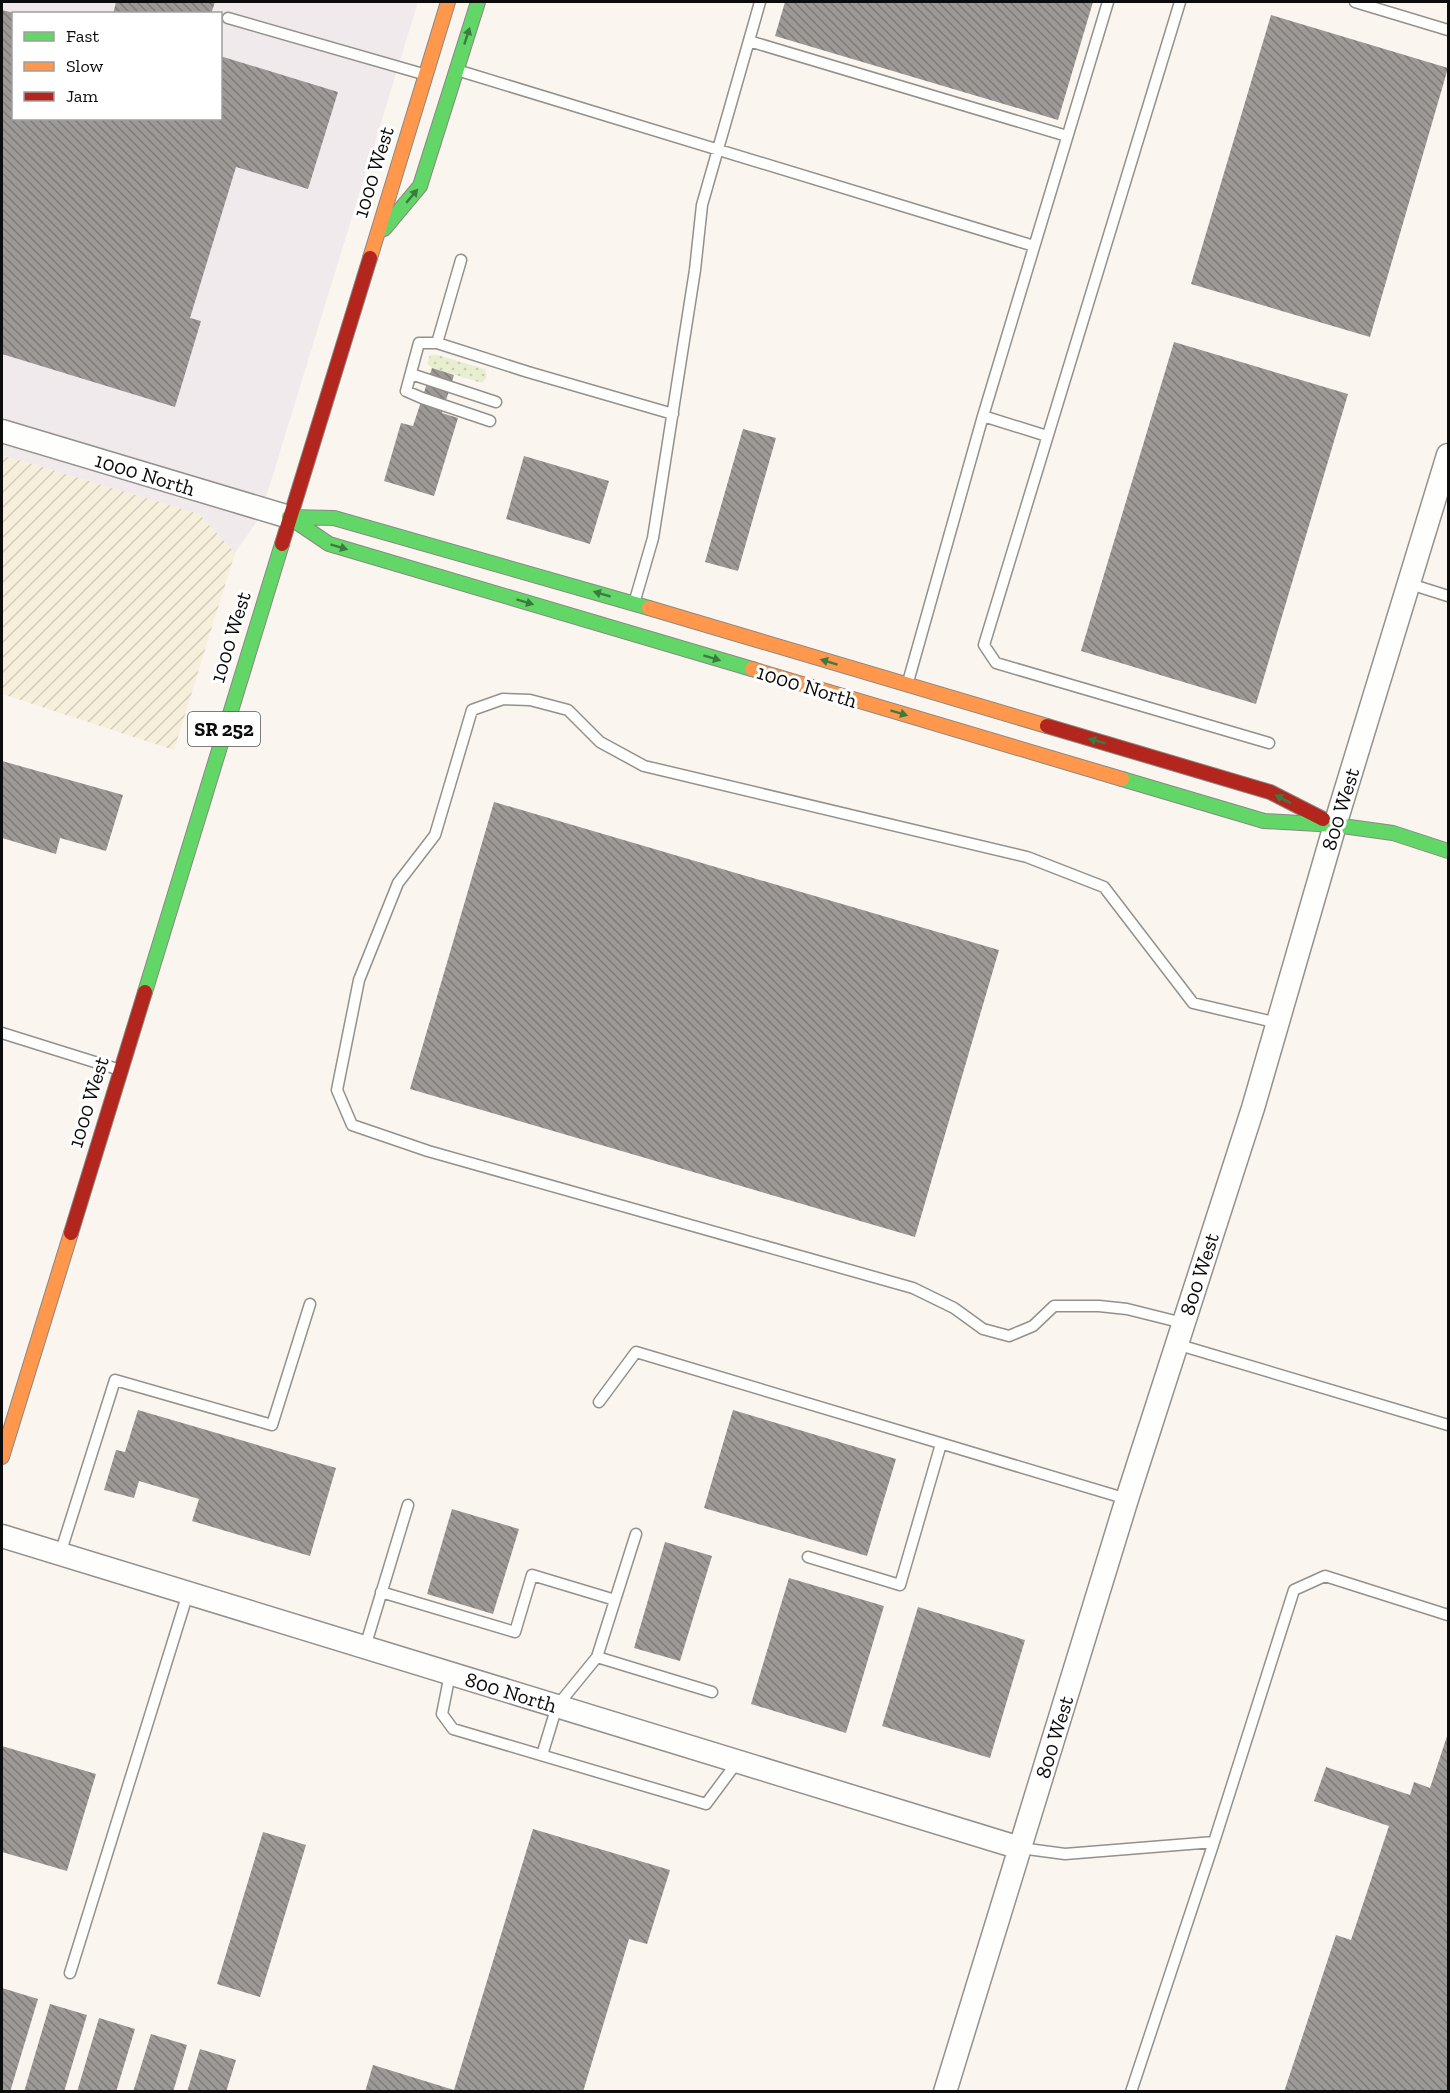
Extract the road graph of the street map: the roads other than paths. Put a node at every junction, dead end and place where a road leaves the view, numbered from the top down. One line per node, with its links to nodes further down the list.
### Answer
1 (478, 2): 10 (street, one-way to 1)
2 (760, 2): 9 (lane)
3 (1108, 2): 12 (lane)
4 (1180, 2): 24 (lane)
5 (1355, 2): 8 (lane)
6 (444, 4): 11 (street, 1000 West / SR 252)
7 (228, 18): 11 (lane)
8 (1449, 30)
9 (749, 41): 12 (lane); 13 (lane)
10 (457, 70): 13 (lane); 14 (street, one-way to 10)
11 (426, 75): 14 (street, 1000 West / SR 252)
12 (1067, 136): 15 (lane)
13 (718, 150): 15 (lane); 20 (lane)
14 (374, 241): 26 (street, 1000 West / SR 252)
15 (1034, 246): 21 (lane)
16 (461, 260): 17 (lane)
17 (437, 343): 18 (lane); 20 (lane)
18 (411, 374): 19 (lane); 22 (lane)
19 (496, 402)
20 (673, 414): 29 (lane)
21 (983, 416): 24 (lane); 30 (lane)
22 (490, 421)
23 (2, 431): 26 (street, 1000 North)
24 (1047, 436): 31 (lane)
25 (1449, 454): 27 (street, 800 West)
26 (289, 517): 29 (street, 1000 North, one-way to 26); 32 (street, 1000 North, one-way to 32); 36 (street, 1000 West / SR 252)
27 (1410, 584): 28 (lane); 32 (street, 800 West)
28 (1449, 596)
29 (634, 604): 30 (street, 1000 North, one-way to 29)
30 (907, 685): 32 (street, 1000 North, one-way to 30)
31 (1269, 743)
32 (1335, 825): 33 (street, 1000 North); 34 (street, 800 West)
33 (1449, 851)
34 (1278, 1023): 38 (street, 800 West); 38 (lane)
35 (2, 1033): 36 (lane)
36 (120, 1070): 42 (street, 1000 West / SR 252)
37 (310, 1304): 47 (lane)
38 (1179, 1333): 40 (lane); 43 (street, 800 West)
39 (599, 1402): 41 (lane)
40 (1449, 1425)
41 (941, 1444): 43 (lane); 48 (lane)
42 (2, 1457)
43 (1127, 1499): 61 (street, 800 West)
44 (408, 1505): 49 (lane)
45 (636, 1534): 51 (lane)
46 (2, 1536): 47 (street, 800 North)
47 (60, 1554): 50 (street, 800 North)
48 (808, 1557)
49 (381, 1592): 51 (lane); 53 (lane)
50 (188, 1593): 53 (street, 800 North); 62 (lane)
51 (615, 1600): 54 (lane)
52 (1449, 1615): 60 (lane)
53 (365, 1647): 55 (street, 800 North)
54 (597, 1657): 56 (lane); 57 (lane)
55 (450, 1674): 57 (street, 800 North); 58 (lane)
56 (712, 1692)
57 (557, 1706): 58 (lane); 59 (street, 800 North)
58 (542, 1755): 59 (lane)
59 (738, 1761): 61 (street, 800 North)
60 (1214, 1842): 61 (lane); 64 (lane)
61 (1020, 1848): 63 (street, 800 West)
62 (70, 1973)
63 (945, 2091)
64 (1131, 2091)

